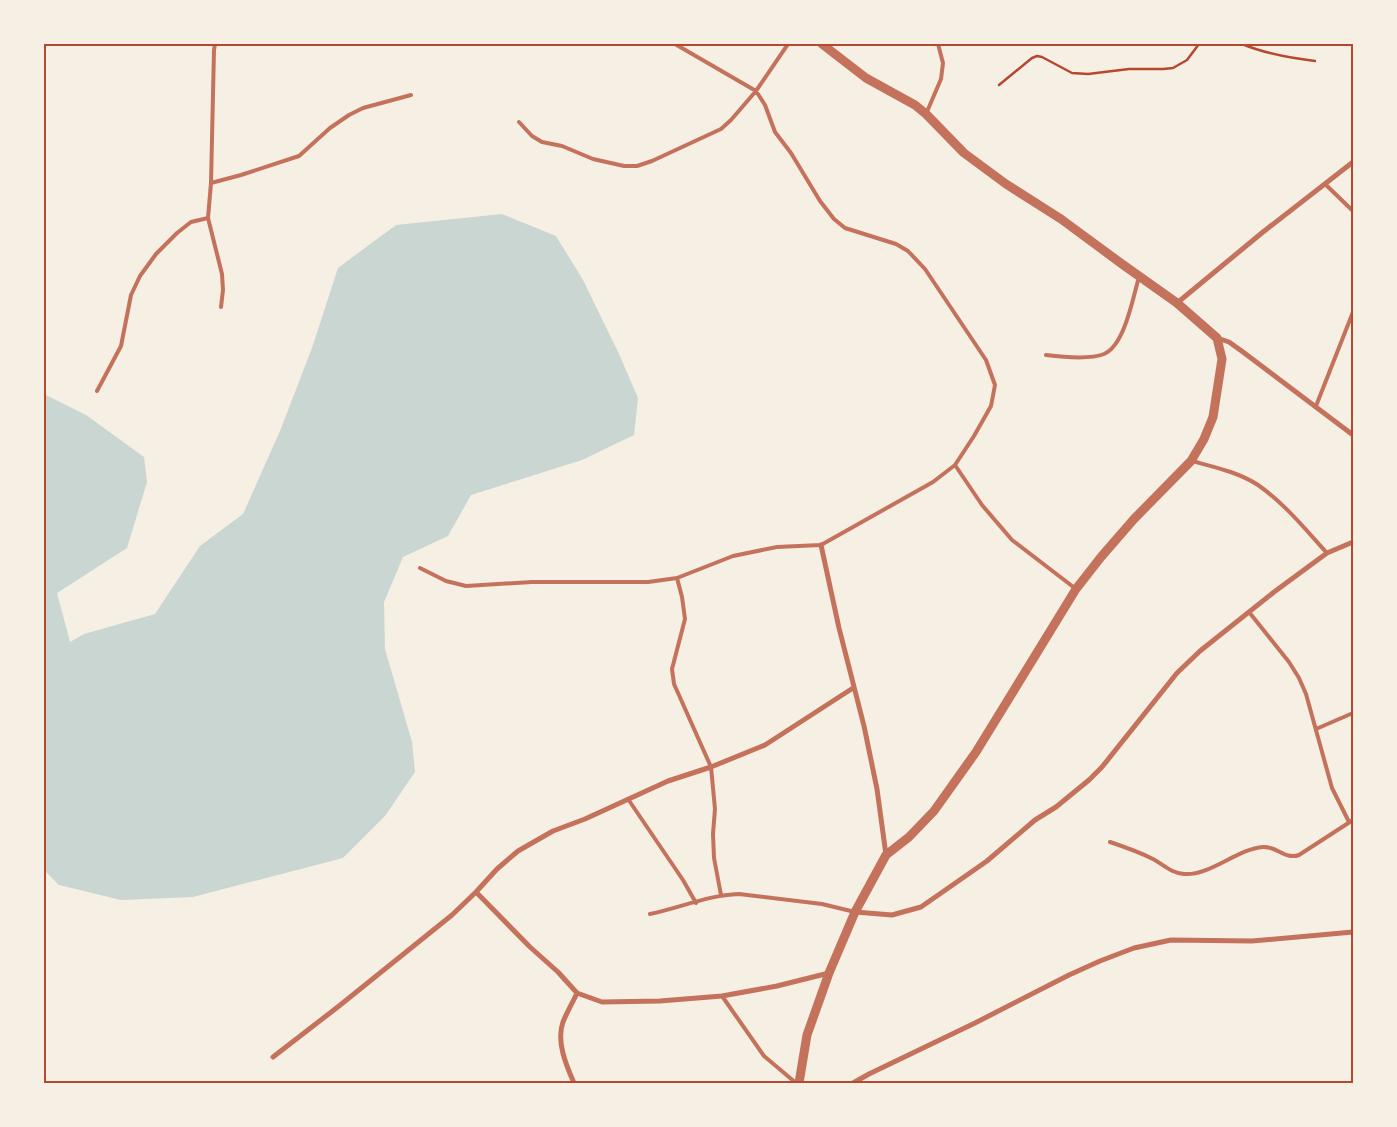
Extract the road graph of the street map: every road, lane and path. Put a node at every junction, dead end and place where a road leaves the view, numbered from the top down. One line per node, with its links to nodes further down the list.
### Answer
1 (215, 44): 15 (lane)
2 (675, 44): 10 (lane)
3 (788, 44): 10 (lane)
4 (822, 44): 12 (street)
5 (938, 44): 12 (lane)
6 (1199, 44): 9 (path)
7 (1242, 44): 8 (path)
8 (1315, 61)
9 (999, 85)
10 (756, 91): 13 (lane); 29 (lane)
11 (411, 95): 15 (lane)
12 (926, 114): 19 (street)
13 (519, 122)
14 (1353, 162): 16 (street)
15 (211, 183): 18 (lane)
16 (1325, 184): 17 (lane); 20 (street)
17 (1353, 212)
18 (208, 218): 21 (lane); 25 (lane)
19 (1139, 277): 20 (street); 24 (lane)
20 (1177, 303): 23 (street)
21 (220, 307)
22 (1353, 312): 26 (lane)
23 (1218, 338): 26 (street); 28 (street)
24 (1046, 355)
25 (97, 391)
26 (1316, 406): 27 (street)
27 (1353, 435)
28 (1191, 460): 32 (lane); 35 (street)
29 (955, 465): 31 (lane); 35 (lane)
30 (1353, 542): 32 (street)
31 (821, 545): 34 (lane); 37 (street)
32 (1327, 553): 36 (street)
33 (420, 568): 34 (lane)
34 (677, 578): 40 (lane)
35 (1076, 589): 44 (street)
36 (1249, 612): 39 (lane); 48 (street)
37 (853, 688): 40 (street); 44 (street)
38 (1353, 713): 39 (lane)
39 (1316, 729): 42 (lane)
40 (711, 767): 41 (street); 46 (lane)
41 (628, 799): 45 (street); 47 (lane)
42 (1351, 821): 43 (lane)
43 (1110, 842)
44 (886, 856): 48 (street)
45 (476, 892): 52 (street); 54 (street)
46 (721, 895): 47 (lane); 48 (lane)
47 (696, 903): 49 (lane)
48 (855, 912): 51 (street)
49 (650, 914)
50 (1353, 932): 57 (street)
51 (829, 973): 53 (street); 56 (street)
52 (577, 993): 53 (street); 55 (street)
53 (722, 996): 56 (lane)
54 (273, 1056)
55 (574, 1083)
56 (797, 1083)
57 (852, 1083)

